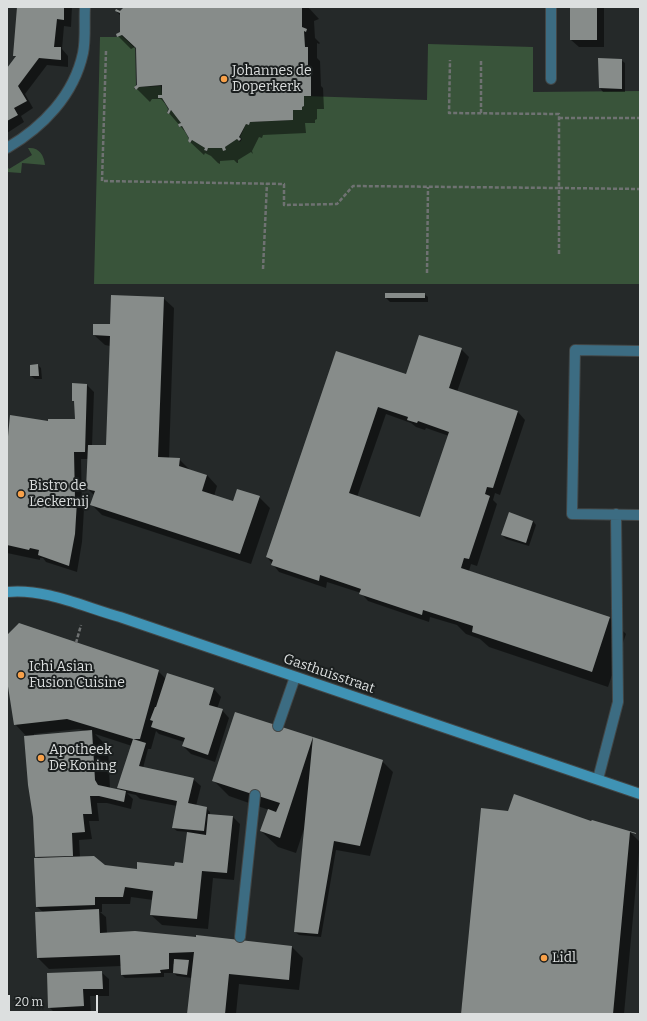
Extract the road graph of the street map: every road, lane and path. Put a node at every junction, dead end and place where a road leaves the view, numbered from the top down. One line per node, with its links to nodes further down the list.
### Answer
1 (85, 7): 10 (street)
2 (551, 7): 6 (street)
3 (106, 47): 11 (path)
4 (450, 60): 7 (path)
5 (481, 60): 7 (path)
6 (551, 79)
7 (481, 112): 8 (path)
8 (559, 118): 9 (path); 13 (path)
9 (640, 118)
10 (7, 148)
11 (267, 184): 12 (path); 16 (path)
12 (428, 187): 13 (path); 17 (path)
13 (559, 188): 14 (path); 15 (path)
14 (640, 189)
15 (559, 254)
16 (263, 269)
17 (427, 273)
18 (640, 351): 19 (street)
19 (616, 514): 20 (street); 24 (street)
20 (640, 515)
21 (7, 592): 22 (street, Gasthuisstraat)
22 (295, 677): 23 (street); 24 (street, Gasthuisstraat)
23 (278, 726)
24 (598, 779): 25 (street, Gasthuisstraat)
25 (640, 794)
26 (255, 795): 27 (street)
27 (240, 937)

